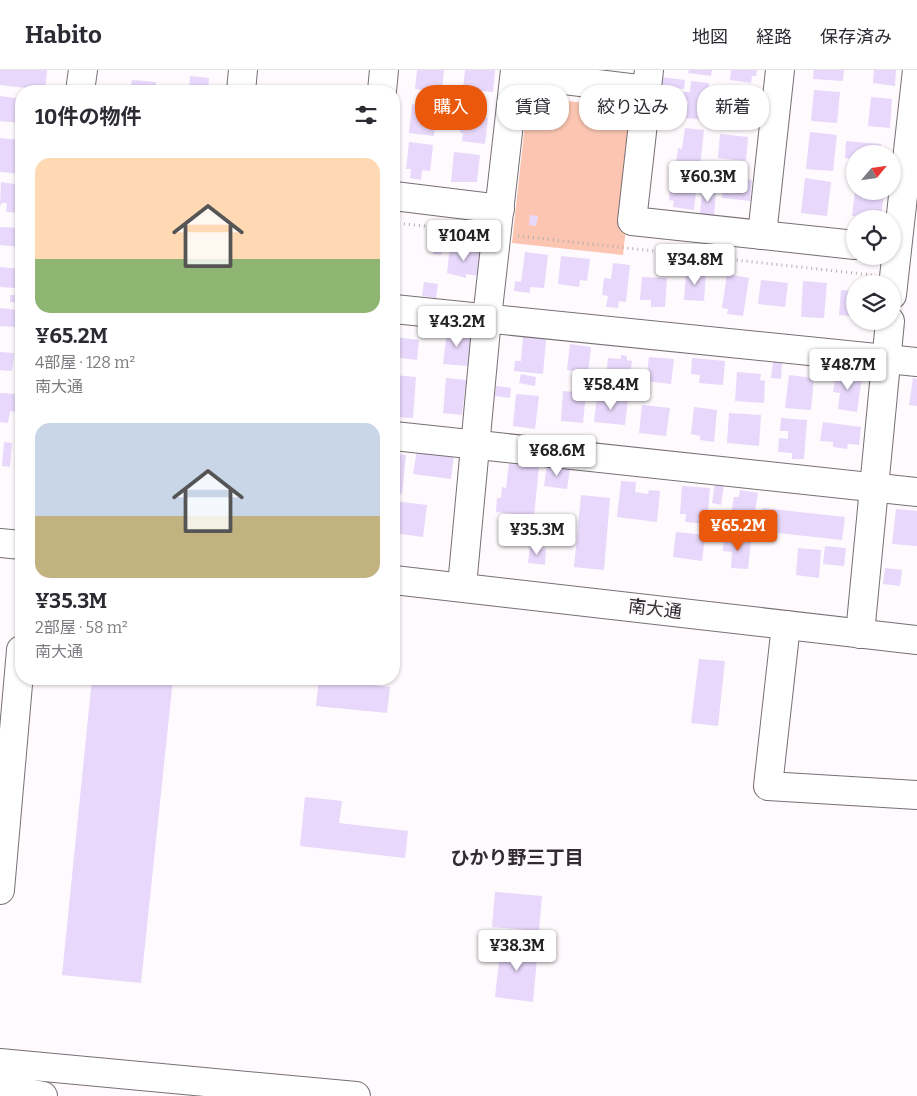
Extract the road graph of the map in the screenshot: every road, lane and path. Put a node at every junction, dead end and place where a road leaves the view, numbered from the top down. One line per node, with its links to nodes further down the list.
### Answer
1 (82, 70): 8 (street)
2 (243, 70): 9 (street)
3 (384, 70): 10 (street)
4 (780, 70): 15 (street)
5 (917, 70): 17 (street)
6 (515, 72): 7 (street); 12 (street)
7 (648, 80): 15 (street)
8 (81, 85)
9 (242, 85)
10 (383, 85)
11 (400, 197): 12 (street)
12 (498, 221): 19 (path); 21 (street)
13 (400, 224): 14 (path)
14 (460, 230)
15 (762, 235): 16 (street)
16 (846, 244)
17 (902, 250): 18 (street)
18 (896, 275)
19 (846, 278)
20 (400, 309): 21 (street)
21 (487, 318): 23 (street); 26 (street)
22 (889, 330): 23 (street)
23 (885, 358): 24 (street); 27 (street)
24 (917, 362)
25 (400, 437): 26 (street)
26 (475, 445): 27 (street); 32 (street)
27 (872, 487): 28 (street); 34 (street)
28 (917, 492)
29 (0, 543): 30 (street)
30 (15, 544)
31 (400, 581): 32 (street, 南大通)
32 (462, 586): 33 (street, 南大通)
33 (786, 625): 34 (street, 南大通); 37 (street)
34 (860, 634): 35 (street, 南大通)
35 (917, 640)
36 (18, 685): 38 (street)
37 (917, 795)
38 (0, 890)
39 (0, 1063): 42 (street)
40 (0, 1082): 41 (street)
41 (43, 1096)
42 (356, 1096)

